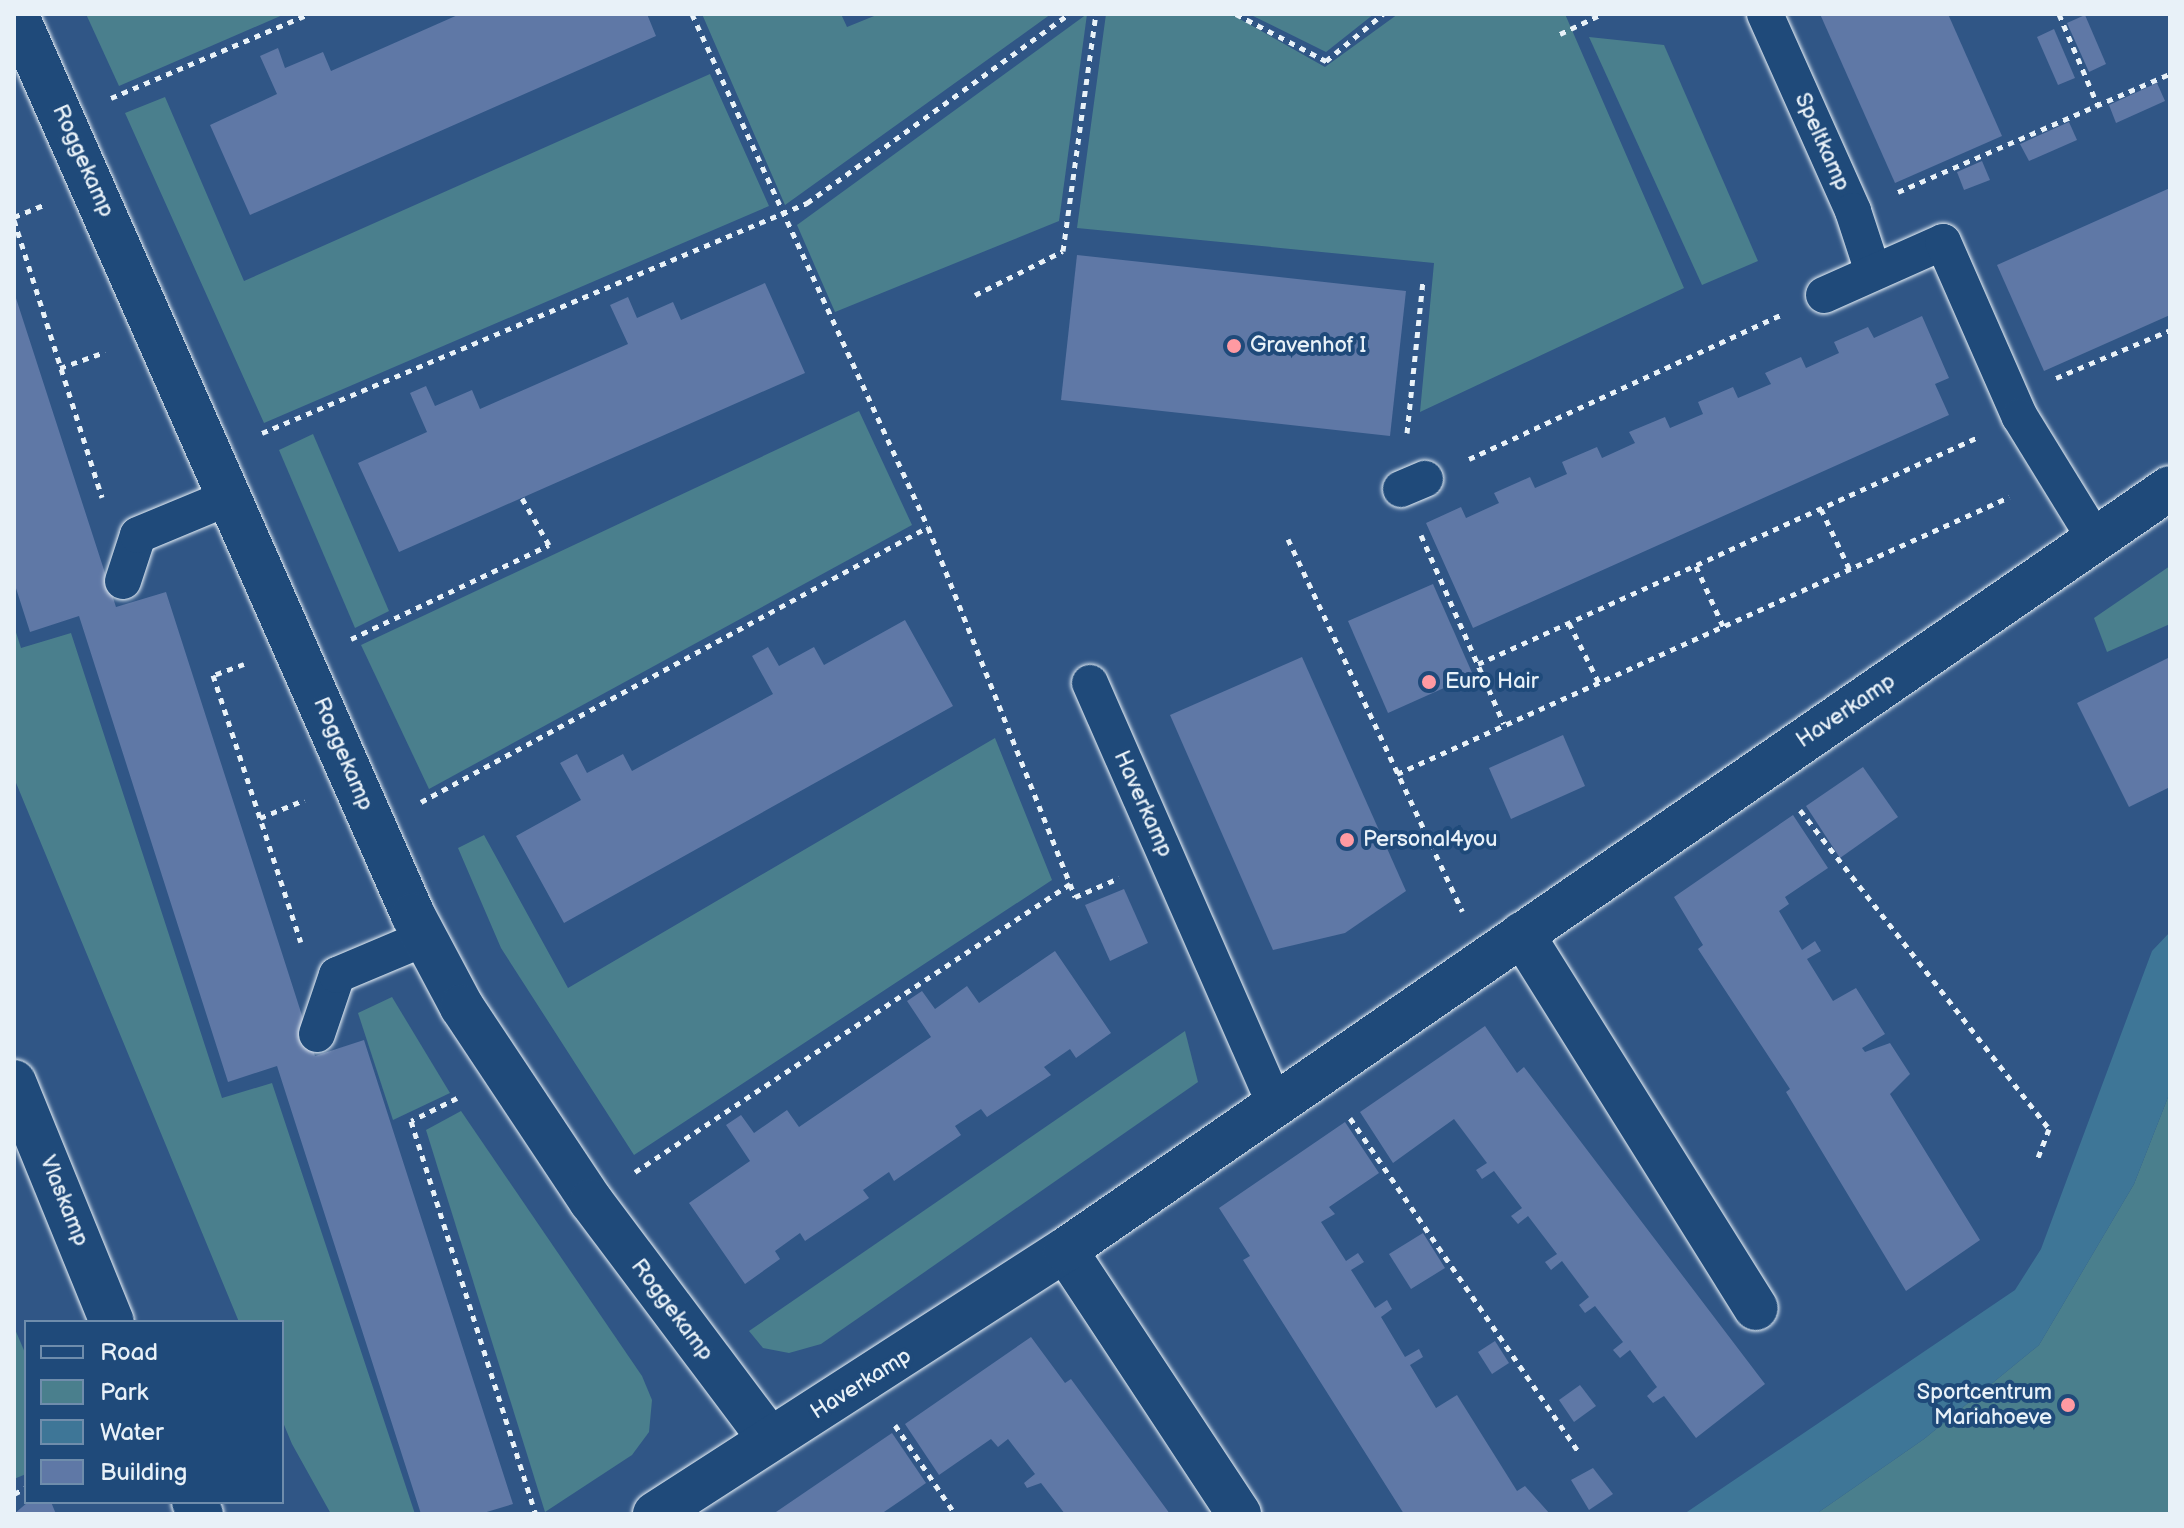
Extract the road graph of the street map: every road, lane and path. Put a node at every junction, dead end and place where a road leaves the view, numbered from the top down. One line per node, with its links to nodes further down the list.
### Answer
1 (309, 14): 14 (path)
2 (692, 14): 16 (path)
3 (1069, 14): 16 (path)
4 (1096, 14): 20 (path)
5 (1236, 14): 6 (path)
6 (1383, 14)
7 (1602, 14): 10 (path)
8 (1765, 14): 15 (lane, Speltkamp)
9 (2059, 14): 13 (path)
10 (1560, 34)
11 (20, 35): 14 (street, Roggekamp)
12 (2170, 74): 13 (path)
13 (2098, 106): 15 (path)
14 (64, 119): 24 (street, Roggekamp)
15 (1853, 211): 18 (lane, Speltkamp)
16 (782, 214): 24 (path); 32 (path)
17 (14, 220): 30 (path)
18 (1873, 272): 21 (lane); 23 (lane)
19 (1423, 282): 26 (path)
20 (975, 295)
21 (1824, 295): 26 (path)
22 (2170, 330): 23 (path)
23 (2020, 417): 25 (lane); 31 (path)
24 (213, 454): 28 (street, Roggekamp)
25 (2055, 476): 34 (lane); 36 (path)
26 (1413, 484): 41 (path)
27 (2170, 488): 34 (street, Haverkamp)
28 (232, 496): 37 (lane); 40 (street, Roggekamp)
29 (522, 498): 40 (path)
30 (104, 504)
31 (1821, 509): 35 (path); 36 (path)
32 (928, 527): 47 (path); 49 (path)
33 (1288, 539): 46 (path)
34 (2095, 539): 45 (street, Haverkamp)
35 (1696, 566): 38 (path); 39 (path)
36 (1850, 570): 39 (path)
37 (123, 581)
38 (1569, 623): 41 (path); 43 (path)
39 (1723, 626): 43 (path)
40 (299, 653): 47 (street, Roggekamp); 52 (path)
41 (1478, 664): 44 (path)
42 (1090, 683): 48 (lane, Haverkamp)
43 (1599, 683): 44 (path)
44 (1504, 724): 46 (path)
45 (1765, 765): 50 (street, Haverkamp); 60 (path)
46 (1397, 774): 53 (path)
47 (374, 827): 51 (street, Roggekamp)
48 (1166, 857): 49 (path); 58 (lane, Haverkamp)
49 (1070, 884): 61 (path)
50 (1522, 934): 53 (street, Haverkamp); 63 (street)
51 (425, 938): 54 (lane); 56 (street, Roggekamp)
52 (305, 952)
53 (1484, 959): 55 (street, Haverkamp)
54 (317, 1034)
55 (1318, 1072): 58 (street, Haverkamp); 67 (path)
56 (506, 1073): 61 (street, Roggekamp); 68 (path)
57 (14, 1082): 59 (street, Vlaskamp)
58 (1273, 1100): 62 (street, Haverkamp)
59 (28, 1152): 64 (street, Vlaskamp)
60 (2038, 1158)
61 (591, 1201): 66 (street, Roggekamp)
62 (1065, 1250): 65 (street, Haverkamp); 71 (street)
63 (1756, 1308)
64 (111, 1320)
65 (866, 1383): 66 (street, Haverkamp); 70 (path)
66 (769, 1438): 69 (street, Haverkamp)
67 (1580, 1454)
68 (536, 1514)
69 (655, 1514)
70 (955, 1514)
71 (1239, 1514)

